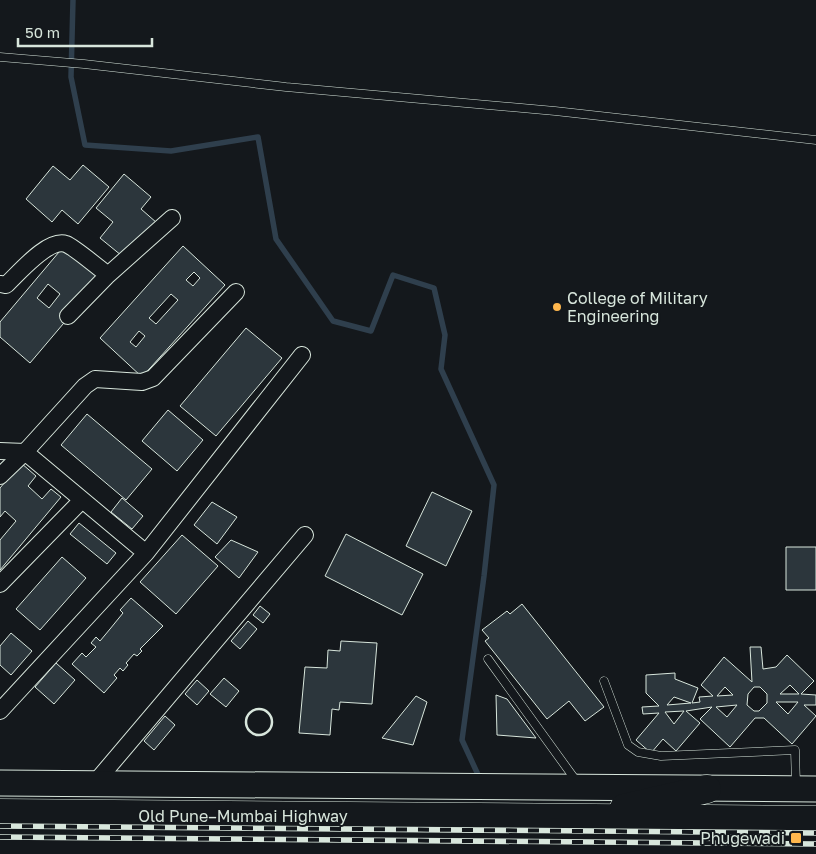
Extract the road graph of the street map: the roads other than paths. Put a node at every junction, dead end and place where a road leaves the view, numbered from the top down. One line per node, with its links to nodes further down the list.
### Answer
1 (0, 57): 2 (lane)
2 (816, 140)
3 (172, 218): 4 (street)
4 (108, 275): 5 (street); 7 (street)
5 (0, 284)
6 (236, 292): 10 (street)
7 (68, 316)
8 (302, 354): 14 (street)
9 (0, 451): 10 (street)
10 (26, 452): 11 (street); 12 (street)
11 (0, 476)
12 (82, 500): 14 (street); 15 (street)
13 (305, 535): 20 (street)
14 (146, 553): 18 (street)
15 (0, 584)
16 (488, 659): 21 (lane)
17 (604, 681): 23 (lane)
18 (0, 711)
19 (0, 783): 20 (main road)
20 (94, 784): 21 (main road)
21 (581, 788): 22 (main road)
22 (707, 788): 23 (main road); 25 (highway)
23 (806, 789)
24 (0, 813): 25 (highway, Old Pune–Mumbai Highway)
25 (581, 818): 26 (highway, Old Pune–Mumbai Highway)
26 (816, 820)
27 (0, 841): 28 (highway, Old Pune–Mumbai Highway)
28 (42, 842): 29 (highway, Old Pune–Mumbai Highway); 30 (highway)
29 (809, 849)
30 (0, 851)

